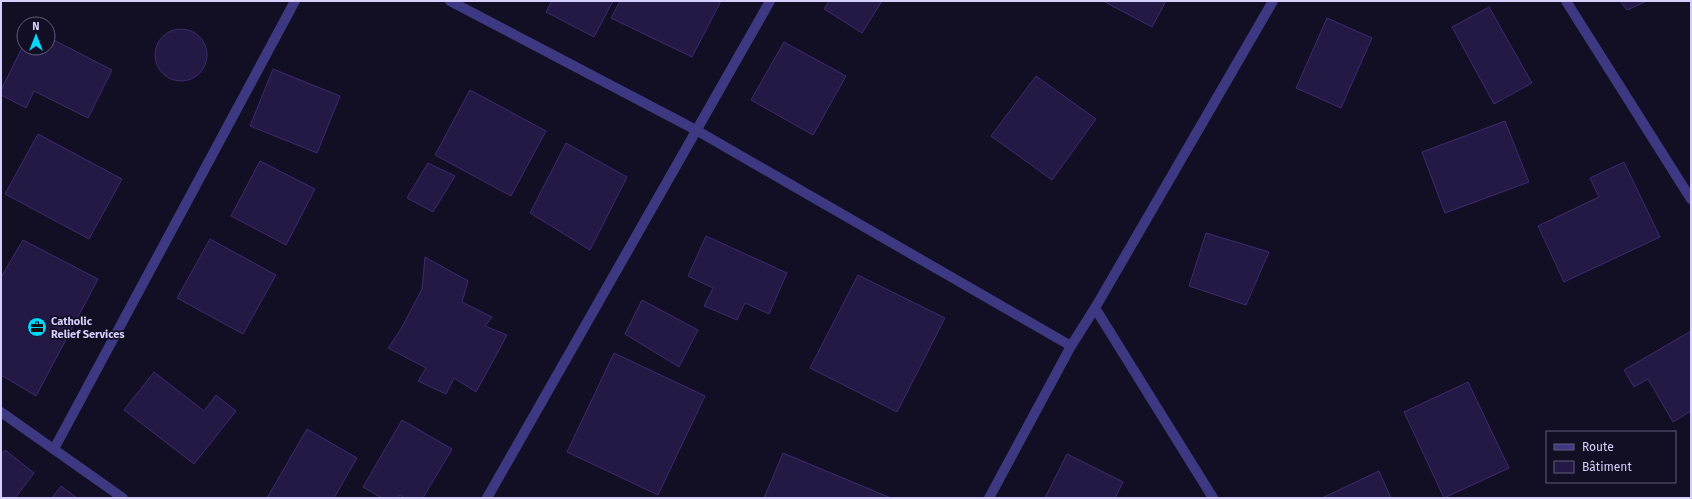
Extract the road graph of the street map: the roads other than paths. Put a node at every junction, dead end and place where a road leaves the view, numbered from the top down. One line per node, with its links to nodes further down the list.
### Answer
1 (295, 1): 11 (street)
2 (450, 1): 6 (street)
3 (770, 1): 6 (street)
4 (1273, 1): 8 (street)
5 (1566, 1): 7 (street)
6 (696, 130): 9 (street); 13 (street)
7 (1691, 199)
8 (1095, 308): 9 (street); 15 (street)
9 (1071, 346): 14 (street)
10 (1, 412): 11 (street)
11 (54, 449): 12 (street)
12 (123, 498)
13 (487, 498)
14 (989, 498)
15 (1213, 498)

